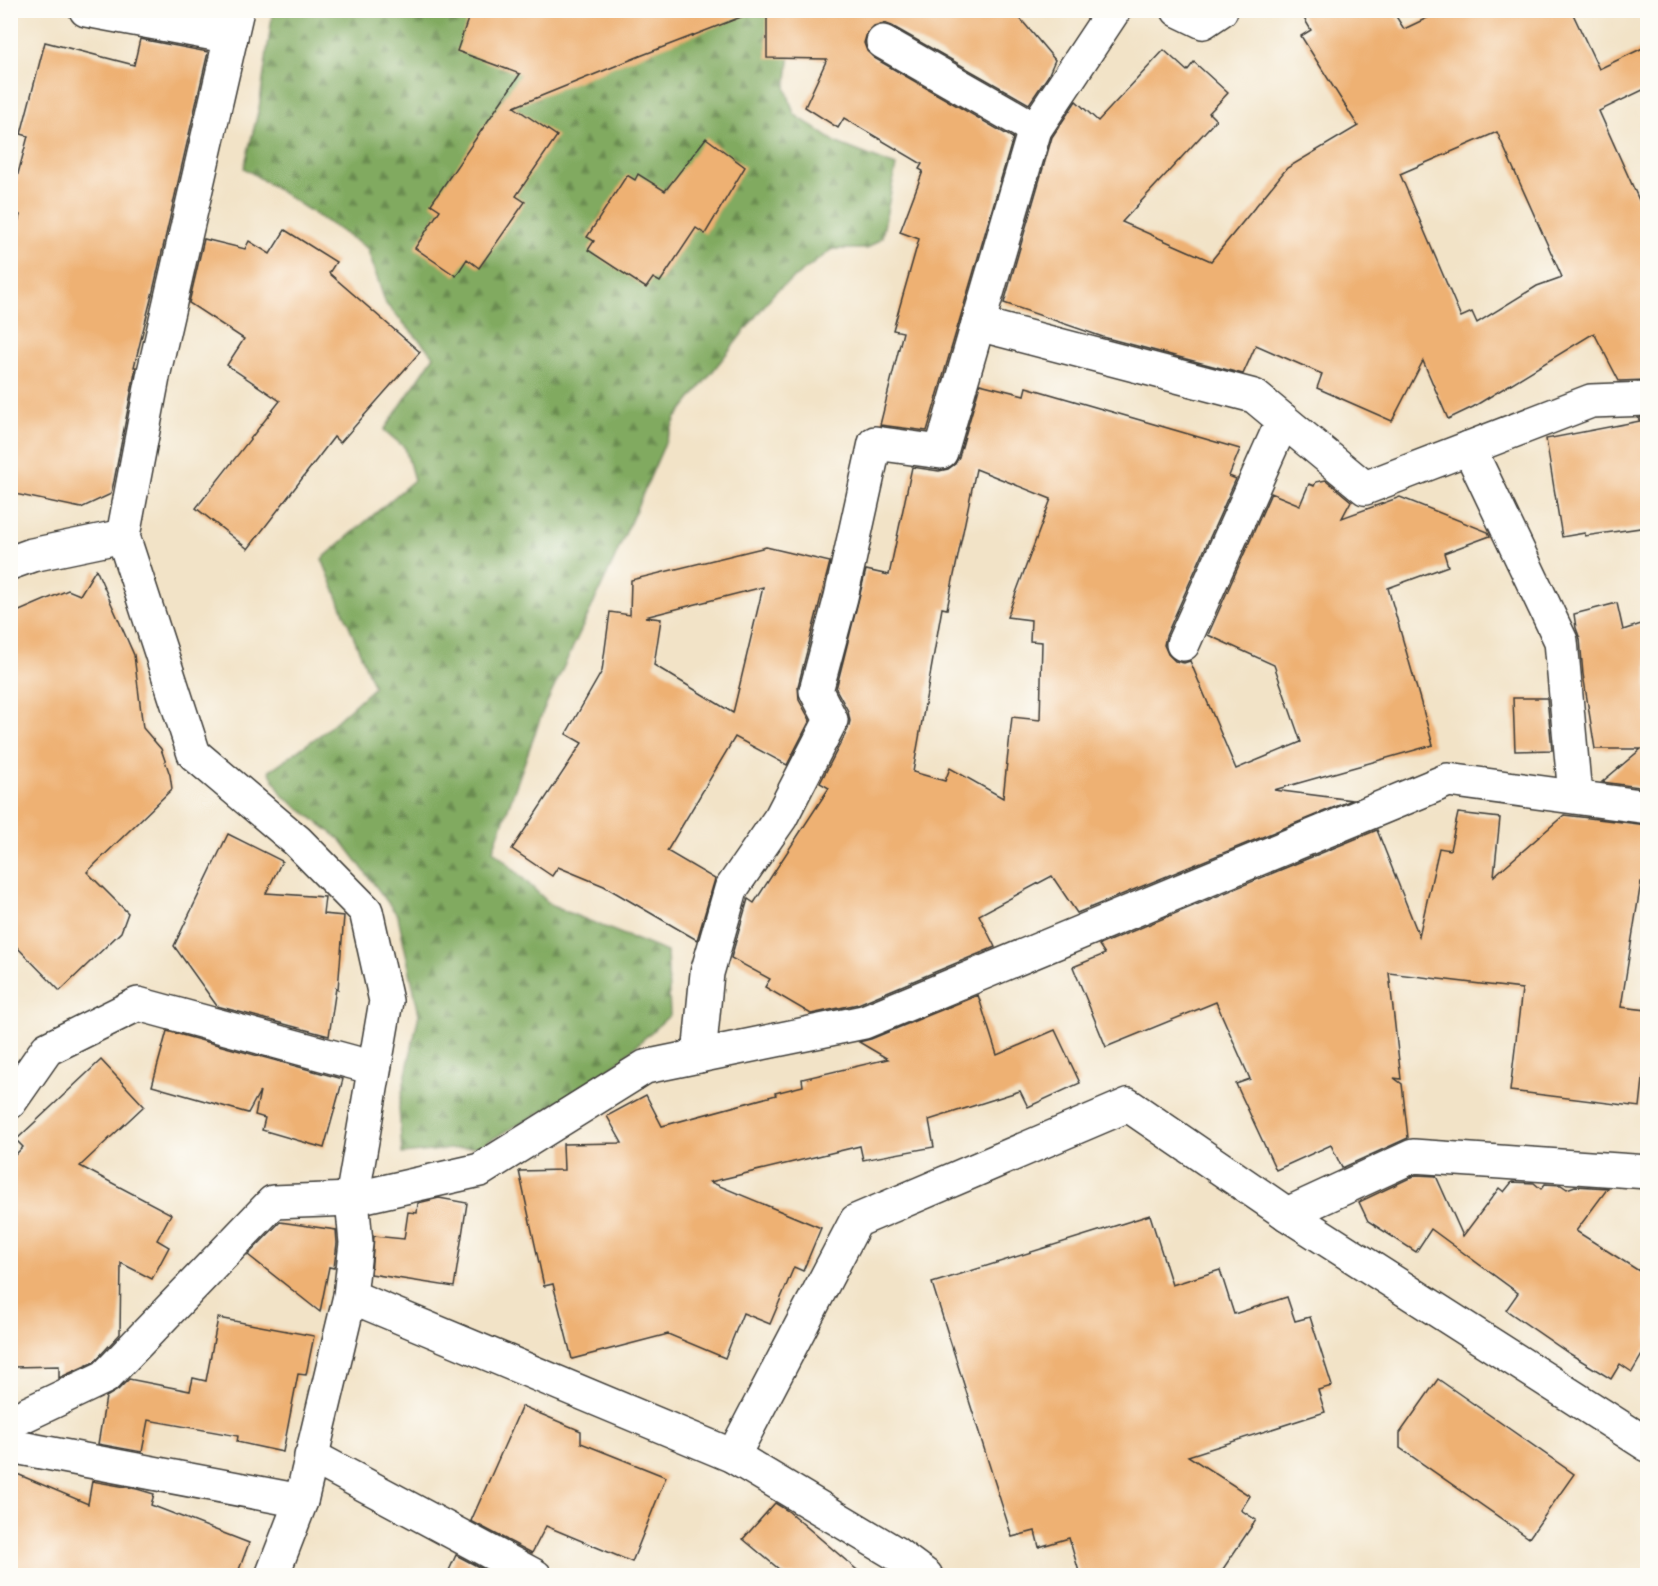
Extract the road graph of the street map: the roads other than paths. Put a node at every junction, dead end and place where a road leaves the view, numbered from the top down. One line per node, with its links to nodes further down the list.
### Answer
1 (86, 10): 5 (street)
2 (1114, 10): 7 (street)
3 (1178, 10): 4 (street)
4 (1221, 10)
5 (234, 24): 12 (street)
6 (883, 42): 7 (street)
7 (1035, 129): 8 (street)
8 (978, 324): 10 (street); 17 (street)
9 (1647, 399): 11 (street)
10 (1283, 420): 11 (street); 14 (street)
11 (1469, 448): 15 (street)
12 (123, 536): 13 (street); 18 (street)
13 (18, 556)
14 (1183, 644)
15 (1575, 796): 16 (street); 17 (street)
16 (1647, 807)
17 (699, 1056): 21 (street)
18 (374, 1068): 19 (street); 21 (street)
19 (10, 1102)
20 (1647, 1172): 22 (street)
21 (352, 1199): 23 (street); 24 (street)
22 (1287, 1214): 25 (street); 28 (street)
23 (350, 1296): 27 (street); 28 (street)
24 (10, 1422)
25 (1647, 1445)
26 (10, 1446): 29 (street)
27 (311, 1456): 29 (street); 31 (street)
28 (733, 1456): 32 (street)
29 (301, 1501): 30 (street)
30 (272, 1575)
31 (535, 1575)
32 (926, 1575)

